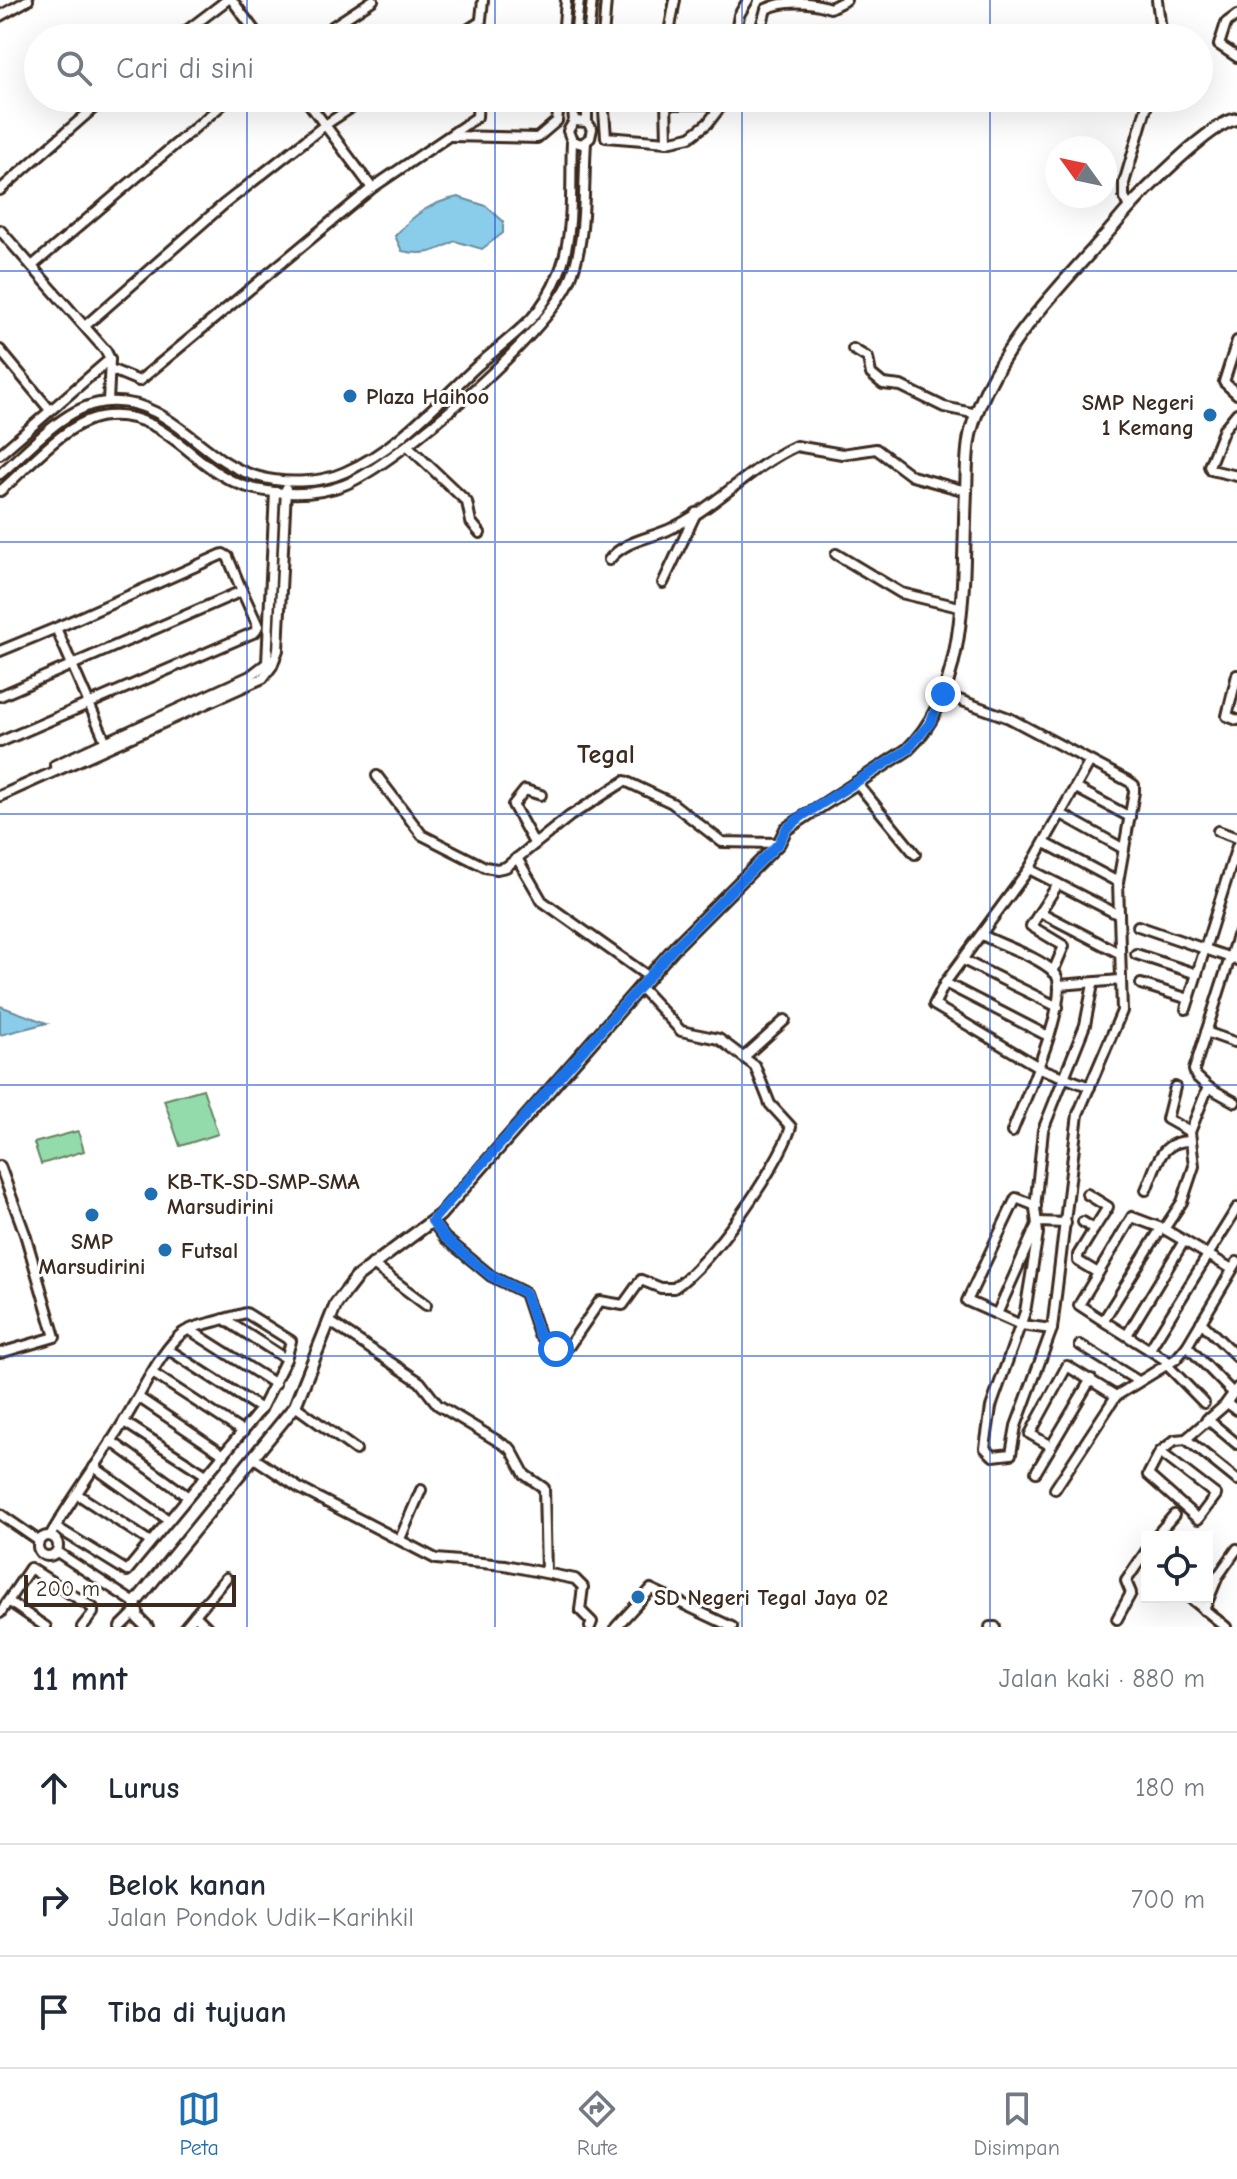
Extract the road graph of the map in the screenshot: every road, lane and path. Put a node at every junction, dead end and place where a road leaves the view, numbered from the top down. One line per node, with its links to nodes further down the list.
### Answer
1 (28, 0): 15 (street)
2 (229, 0): 17 (street); 18 (street)
3 (373, 0): 19 (street)
4 (483, 0): 16 (street)
5 (566, 0): 21 (street)
6 (579, 0): 22 (street)
7 (592, 0): 23 (street)
8 (606, 0): 24 (street)
9 (675, 0): 25 (street)
10 (748, 0): 13 (street); 26 (street)
11 (846, 0): 13 (street)
12 (1157, 0): 28 (street)
13 (766, 9): 27 (street)
14 (1237, 15): 29 (street)
15 (0, 16)
16 (480, 22): 20 (street)
17 (196, 24)
18 (249, 24)
19 (336, 24)
20 (477, 24)
21 (564, 24)
22 (576, 24)
23 (589, 24)
24 (604, 24)
25 (671, 24)
26 (737, 24)
27 (762, 24)
28 (1160, 24)
29 (1237, 57)
30 (89, 112): 54 (street)
31 (214, 112): 57 (street)
32 (315, 112): 46 (street)
33 (345, 112): 46 (street)
34 (477, 112): 42 (street)
35 (560, 112): 47 (street)
36 (573, 112): 44 (street)
37 (587, 112): 45 (street)
38 (604, 112): 52 (street)
39 (666, 112): 52 (street)
40 (715, 112): 52 (street)
41 (1145, 112): 55 (street)
42 (477, 117): 48 (street); 49 (street)
43 (1237, 119): 55 (street)
44 (574, 121): 45 (street); 50 (street)
45 (587, 122): 51 (street)
46 (325, 125): 53 (street); 58 (street)
47 (553, 127): 49 (street); 50 (street)
48 (450, 136): 49 (street); 53 (street)
49 (480, 138)
50 (570, 138): 51 (street); 72 (street)
51 (586, 142): 68 (street)
52 (667, 142)
53 (372, 188): 62 (street)
54 (0, 190)
55 (1129, 208): 67 (street)
56 (0, 230): 57 (street)
57 (32, 266): 58 (street)
58 (85, 326): 62 (street)
59 (1237, 341): 63 (street)
60 (853, 349): 67 (street)
61 (0, 350): 65 (street)
62 (110, 364): 64 (street); 65 (street)
63 (1237, 394)
64 (108, 402): 70 (street); 72 (street)
65 (50, 410): 69 (street)
66 (1237, 413): 71 (street)
67 (977, 414): 74 (street)
68 (408, 446): 75 (street); 77 (street)
69 (0, 454)
70 (0, 474)
71 (1237, 476)
72 (288, 481): 75 (street)
73 (0, 491): 75 (street)
74 (966, 491): 76 (street); 82 (street)
75 (280, 493): 92 (street)
76 (696, 513): 79 (street); 80 (street)
77 (480, 533)
78 (836, 554): 82 (street)
79 (609, 560)
80 (663, 583)
81 (242, 591): 83 (street); 85 (street); 89 (street)
82 (959, 607): 87 (street)
83 (56, 628): 84 (street); 85 (street)
84 (0, 651)
85 (72, 665): 88 (street); 89 (street)
86 (1237, 675): 90 (street)
87 (943, 694): 93 (street); 95 (street)
88 (0, 696)
89 (89, 703): 91 (street); 92 (street)
90 (1237, 720)
91 (0, 742)
92 (107, 744): 97 (street)
93 (1089, 763): 96 (street); 100 (street)
94 (377, 776): 109 (street)
95 (856, 782): 104 (street); 108 (street)
96 (1076, 788): 99 (street); 100 (street)
97 (0, 793)
98 (541, 795): 103 (street)
99 (1063, 815): 105 (street); 107 (street)
100 (1130, 817): 107 (street)
101 (1218, 831): 102 (street)
102 (1237, 838)
103 (534, 843): 104 (street); 109 (street)
104 (779, 843): 125 (street)
105 (1045, 843): 110 (street); 111 (street)
106 (1237, 846): 118 (street)
107 (1124, 849): 111 (street)
108 (915, 854)
109 (517, 858): 125 (street)
110 (1029, 869): 112 (street); 116 (street)
111 (1118, 882): 114 (street)
112 (1058, 884): 113 (street); 114 (street)
113 (1040, 912): 119 (street); 123 (street)
114 (1119, 915): 119 (street)
115 (1138, 926): 118 (street)
116 (982, 935): 122 (street); 123 (street)
117 (1237, 936): 121 (street)
118 (1205, 948): 121 (street); 124 (street)
119 (1119, 953): 126 (street)
120 (1136, 954): 124 (street)
121 (1234, 959): 134 (street)
122 (963, 960): 127 (street); 132 (street)
123 (1053, 972): 130 (street)
124 (1197, 974): 129 (street)
125 (649, 977): 131 (street)
126 (1120, 980): 128 (street); 140 (street)
127 (945, 983): 135 (street); 138 (street)
128 (1093, 984): 130 (street); 139 (street)
129 (1141, 984)
130 (1060, 985): 132 (street)
131 (640, 987): 137 (street); 151 (street)
132 (1058, 1007): 135 (street)
133 (785, 1020): 137 (street)
134 (1206, 1032): 136 (street); 142 (street)
135 (1048, 1036): 138 (street)
136 (1236, 1039)
137 (744, 1057): 151 (street)
138 (1036, 1066): 139 (street); 144 (street)
139 (1064, 1078): 140 (street); 149 (street)
140 (1090, 1087): 154 (street)
141 (1175, 1087): 145 (street)
142 (1208, 1087): 143 (street); 145 (street)
143 (1236, 1101)
144 (1012, 1132)
145 (1190, 1136): 147 (street); 156 (street)
146 (0, 1166): 176 (street)
147 (1146, 1190)
148 (1087, 1194): 155 (street)
149 (1036, 1206): 152 (street); 163 (street)
150 (1237, 1208): 158 (street)
151 (432, 1221): 159 (street)
152 (1038, 1222): 154 (street); 163 (street); 168 (street)
153 (1083, 1222): 155 (street)
154 (1066, 1223): 169 (street)
155 (1094, 1229): 161 (street)
156 (1162, 1230): 157 (street); 161 (street); 166 (street)
157 (1184, 1241): 158 (street); 171 (street)
158 (1208, 1255): 160 (street); 174 (street)
159 (372, 1264): 162 (street); 165 (street)
160 (1235, 1266): 167 (street)
161 (1098, 1273): 166 (street)
162 (426, 1305)
163 (997, 1314): 168 (street)
164 (224, 1319): 170 (street); 178 (street); 178 (street)
165 (329, 1321): 189 (street); 225 (street)
166 (1105, 1322): 171 (street)
167 (1201, 1322): 173 (street); 177 (street)
168 (1021, 1325): 169 (street); 169 (street)
169 (1052, 1329)
170 (190, 1330): 175 (street); 183 (street)
171 (1127, 1335): 174 (street)
172 (1080, 1345): 182 (street)
173 (1187, 1346): 179 (street); 184 (street)
174 (1150, 1349): 179 (street)
175 (169, 1350): 180 (street); 190 (street)
176 (0, 1351)
177 (1237, 1357)
178 (286, 1359): 183 (street)
179 (1167, 1363): 182 (street); 187 (street)
180 (154, 1374): 186 (street); 194 (street)
181 (1091, 1379): 185 (street); 198 (street); 198 (street)
182 (1138, 1381): 185 (street)
183 (275, 1384): 190 (street)
184 (1235, 1390): 188 (street)
185 (1116, 1396): 207 (street)
186 (138, 1397): 193 (street); 201 (street)
187 (1204, 1403)
188 (1227, 1403): 191 (street); 192 (street)
189 (295, 1406): 199 (street); 202 (street)
190 (261, 1409): 194 (street)
191 (1237, 1410)
192 (1207, 1419): 195 (street); 197 (street)
193 (124, 1422): 196 (street); 205 (street)
194 (243, 1432): 201 (street)
195 (1186, 1439): 200 (street); 206 (street)
196 (111, 1441): 203 (street); 210 (street)
197 (1237, 1444)
198 (1051, 1446): 204 (street)
199 (356, 1450)
200 (1160, 1452): 200 (street)
201 (224, 1455): 205 (street)
202 (254, 1458): 217 (street); 229 (street)
203 (94, 1467): 209 (street); 213 (street)
204 (1036, 1472)
205 (206, 1475): 210 (street)
206 (1237, 1480)
207 (1055, 1489)
208 (421, 1490): 217 (street)
209 (77, 1494): 214 (street); 219 (street)
210 (187, 1496): 213 (street)
211 (0, 1514): 218 (street)
212 (1174, 1515): 215 (street)
213 (167, 1519): 219 (street)
214 (56, 1527): 216 (street); 219 (street)
215 (1160, 1531)
216 (50, 1536): 218 (street); 221 (street)
217 (400, 1539): 225 (street)
218 (39, 1541): 222 (street)
219 (149, 1541)
220 (1237, 1549): 230 (street)
221 (57, 1552): 222 (street); 229 (street)
222 (40, 1553): 224 (street)
223 (1141, 1559): 233 (street)
224 (30, 1568): 227 (street); 236 (street)
225 (546, 1572): 234 (street)
226 (226, 1578): 232 (street)
227 (8, 1601): 231 (street); 235 (street)
228 (1196, 1603): 230 (street)
229 (135, 1607): 237 (street); 238 (street)
230 (1204, 1610): 244 (street)
231 (0, 1613)
232 (195, 1615): 239 (street); 240 (street)
233 (1117, 1619)
234 (591, 1625): 241 (street)
235 (46, 1627)
236 (82, 1627)
237 (120, 1627)
238 (147, 1627)
239 (185, 1627)
240 (207, 1627)
241 (602, 1627)
242 (616, 1627): 243 (street)
243 (732, 1627)
244 (1226, 1627)

